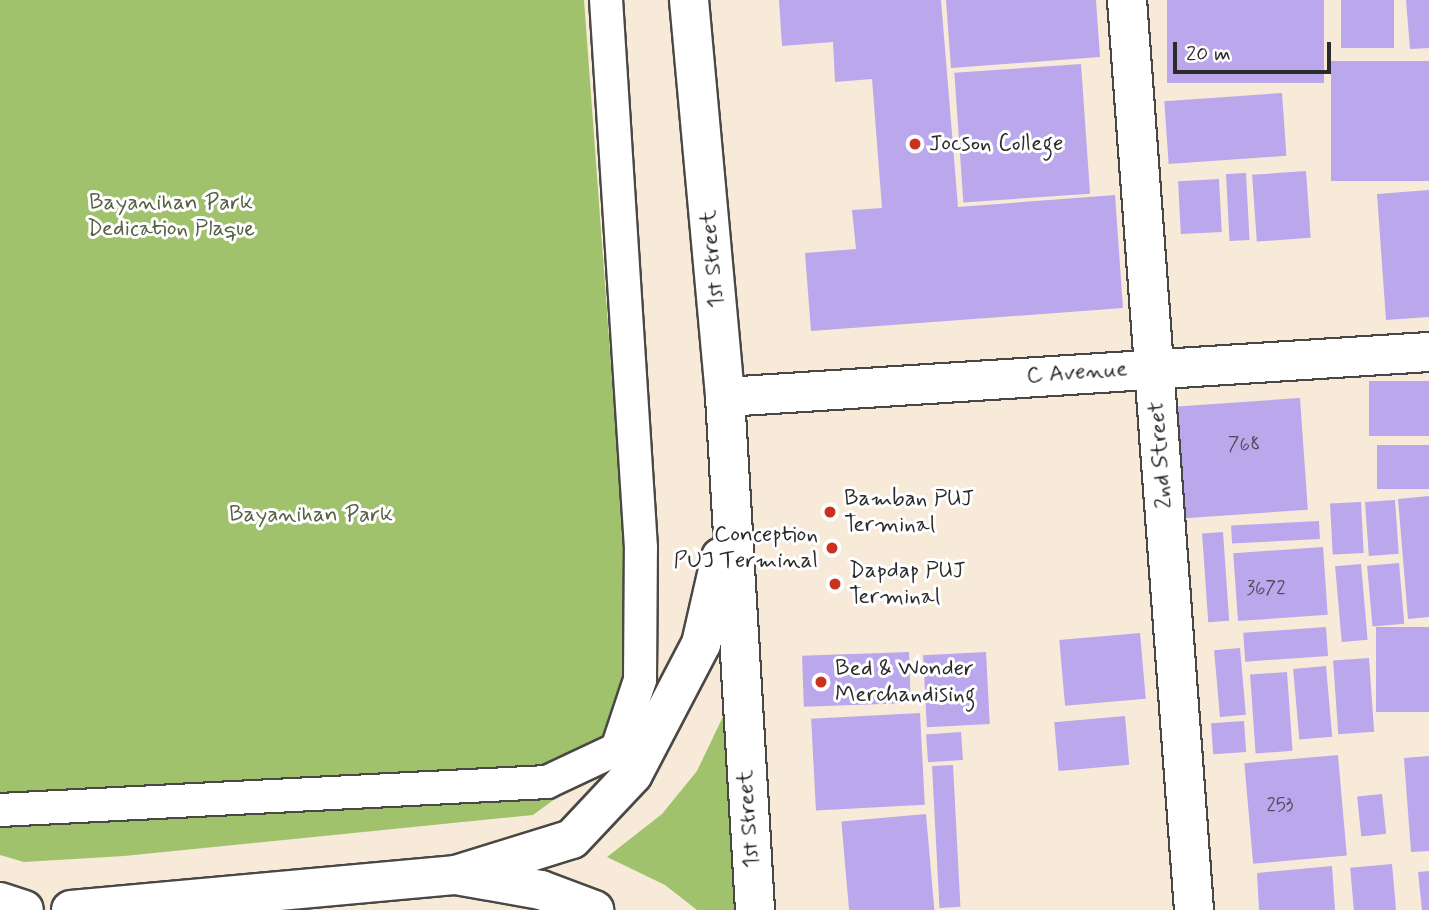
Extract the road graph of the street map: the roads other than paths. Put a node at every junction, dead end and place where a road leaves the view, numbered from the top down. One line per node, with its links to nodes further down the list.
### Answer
1 (606, 0): 8 (lane)
2 (690, 0): 6 (main road, 1st Street)
3 (1127, 0): 5 (main road, 2nd Street)
4 (1429, 352): 5 (main road, C Avenue)
5 (1155, 368): 6 (main road, C Avenue); 15 (main road, 2nd Street)
6 (726, 397): 7 (main road, 1st Street)
7 (730, 518): 9 (main road, 1st Street); 14 (main road, 1st Street)
8 (0, 810)
9 (456, 875): 12 (main road); 13 (main road)
10 (0, 902): 11 (main road)
11 (24, 910)
12 (71, 910)
13 (594, 910)
14 (755, 910)
15 (1194, 910)

